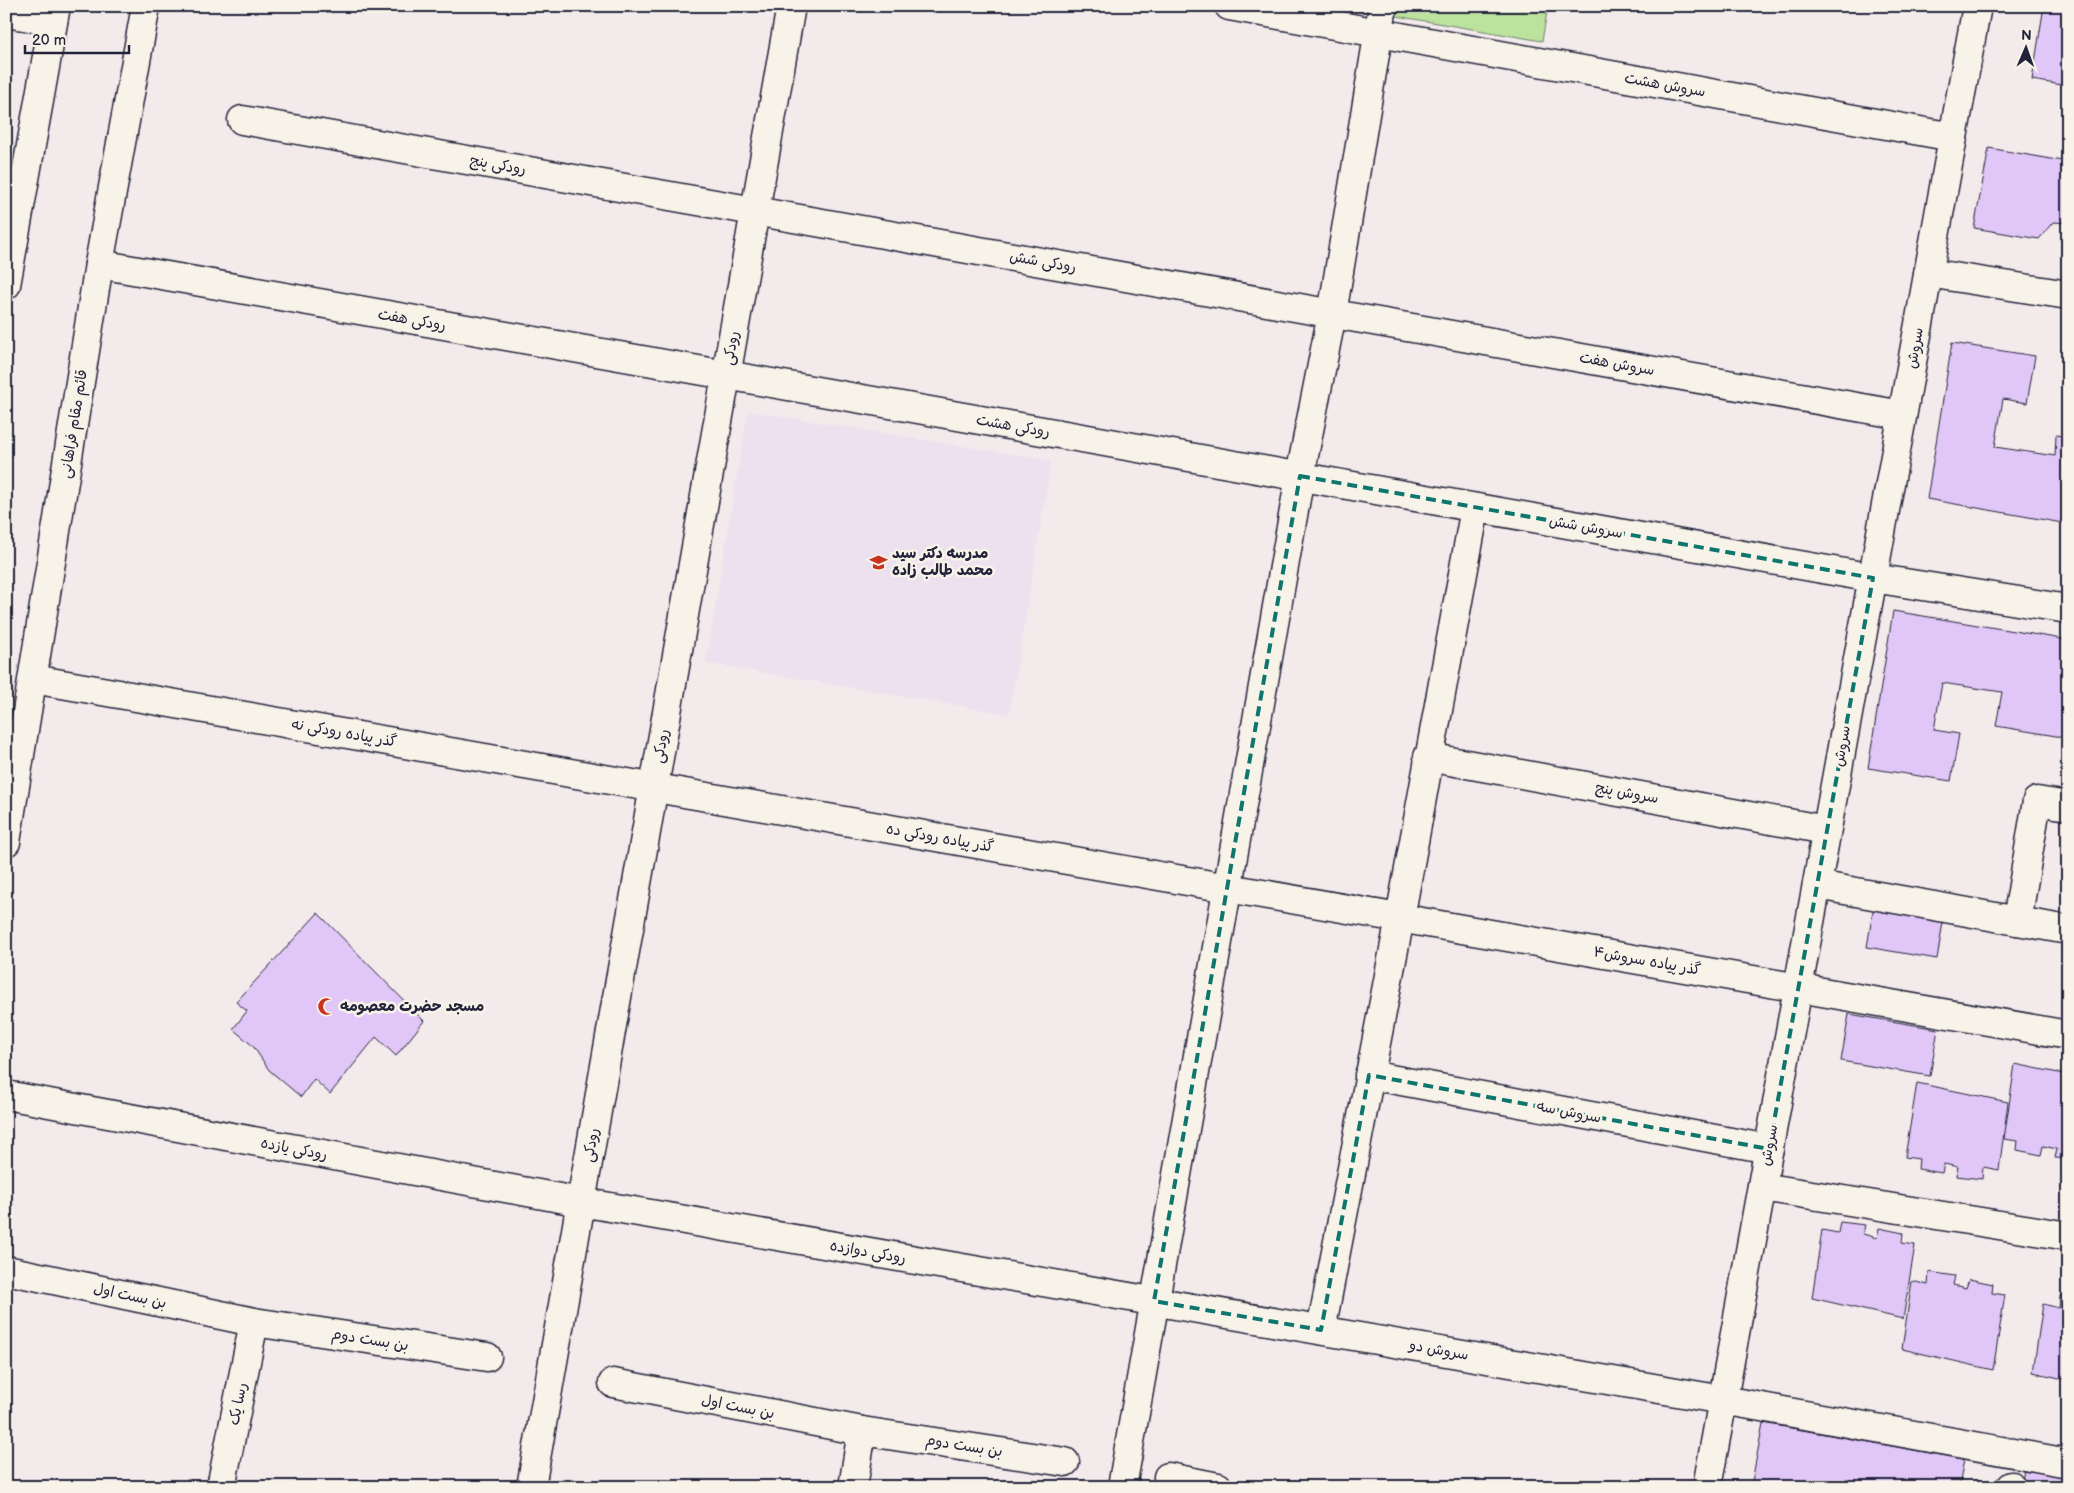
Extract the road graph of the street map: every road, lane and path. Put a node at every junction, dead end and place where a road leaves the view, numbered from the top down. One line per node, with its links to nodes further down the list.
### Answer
1 (146, 6): 12 (street, قائم مقام فراهانی)
2 (791, 6): 11 (street, رودکی)
3 (1229, 6): 8 (street, سروش هشت)
4 (1383, 6): 8 (street)
5 (1977, 6): 10 (street, سروش)
6 (6, 13): 7 (street)
7 (55, 13): 14 (street)
8 (1378, 33): 10 (street, سروش هشت); 16 (street)
9 (242, 120): 11 (street, رودکی پنج)
10 (1953, 137): 13 (street, سروش)
11 (755, 211): 16 (street, رودکی شش); 17 (street, رودکی)
12 (99, 264): 17 (street, رودکی هفت); 23 (street, قائم مقام فراهانی)
13 (1928, 273): 15 (street); 18 (street, سروش)
14 (6, 284)
15 (2068, 295)
16 (1332, 314): 18 (street, سروش هفت); 19 (street)
17 (726, 375): 19 (street, رودکی هشت); 25 (street, رودکی)
18 (1902, 415): 21 (street, سروش)
19 (1300, 476): 20 (street, سروش شش); 30 (street)
20 (1475, 508): 21 (street, سروش شش); 24 (street)
21 (1872, 578): 22 (street, سروش شش); 27 (street, سروش)
22 (2068, 609)
23 (33, 679): 25 (street, گذر پیاده رودکی نه); 28 (street, قائم مقام فراهانی)
24 (1428, 757): 27 (street, سروش پنج); 31 (street)
25 (654, 788): 30 (street, گذر پیاده رودکی ده); 40 (street, رودکی)
26 (2068, 806): 32 (street)
27 (1826, 830): 29 (street, سروش)
28 (6, 842)
29 (1817, 885): 32 (street); 34 (street, سروش)
30 (1227, 888): 31 (street, گذر پیاده سروش۴); 43 (street)
31 (1400, 918): 34 (street, گذر پیاده سروش۴); 36 (street)
32 (2017, 921): 33 (street)
33 (2068, 930)
34 (1798, 988): 35 (street, گذر پیاده سروش۴); 38 (street, سروش)
35 (2068, 1035)
36 (1369, 1075): 38 (street, سروش سه); 45 (street)
37 (6, 1095): 40 (street, رودکی یازده)
38 (1769, 1149): 39 (street, سروش)
39 (1762, 1187): 41 (street); 48 (street, سروش)
40 (581, 1202): 43 (street, رودکی دوازده); 54 (street, رودکی)
41 (2068, 1236)
42 (6, 1270): 44 (street, بن بست اول)
43 (1154, 1301): 45 (street, سروش دو); 56 (street)
44 (254, 1322): 46 (street, بن بست دوم); 53 (street, رسا یک)
45 (1320, 1330): 48 (street, سروش دو)
46 (487, 1358)
47 (613, 1383): 49 (street, بن بست اول)
48 (1723, 1400): 51 (street, سروش دو); 58 (street, سروش)
49 (862, 1431): 50 (street, بن بست دوم); 55 (street)
50 (1065, 1462)
51 (2068, 1463)
52 (1168, 1477): 57 (street)
53 (222, 1487)
54 (531, 1487)
55 (853, 1487)
56 (1122, 1487)
57 (1218, 1487)
58 (1707, 1487)

